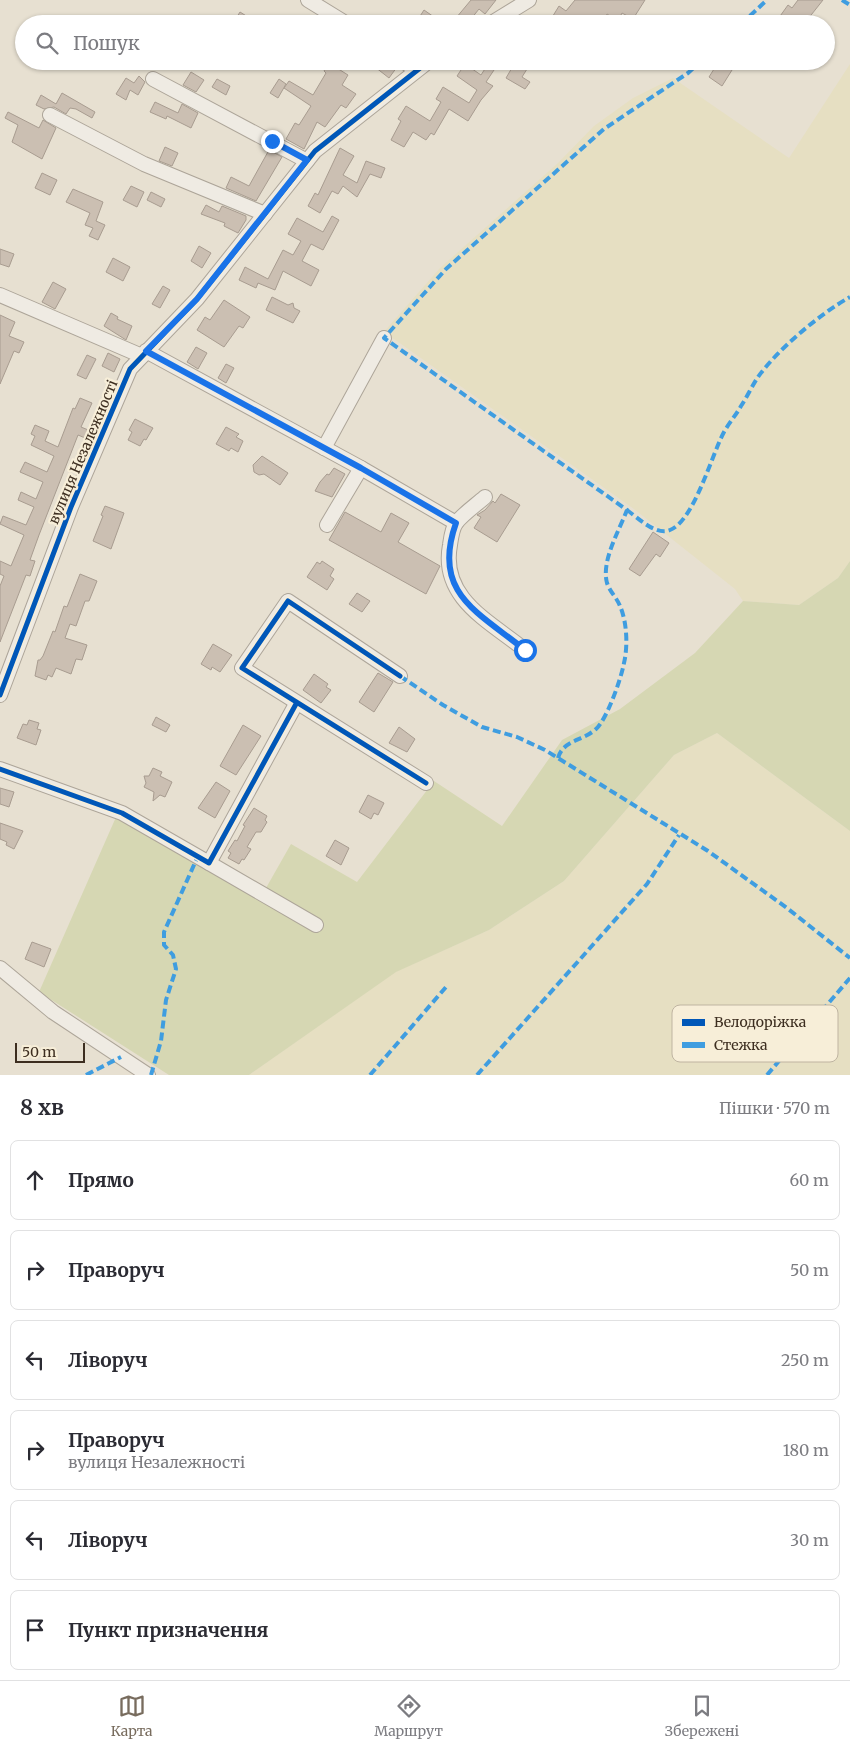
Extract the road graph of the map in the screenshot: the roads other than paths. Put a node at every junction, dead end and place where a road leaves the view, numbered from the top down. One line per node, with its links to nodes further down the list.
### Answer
1 (308, 0): 3 (street)
2 (529, 0): 4 (street)
3 (332, 15)
4 (505, 15)
5 (416, 70): 8 (street, вулиця Незалежності)
6 (153, 79): 8 (street)
7 (50, 115): 9 (street)
8 (307, 160): 9 (street, вулиця Незалежності)
9 (265, 214): 12 (street, вулиця Незалежності)
10 (0, 295): 12 (street)
11 (384, 338): 13 (street)
12 (144, 354): 13 (street); 20 (street, вулиця Незалежності)
13 (324, 448): 14 (street)
14 (361, 468): 16 (street); 17 (street)
15 (484, 498): 16 (street)
16 (456, 523): 18 (street)
17 (327, 525)
18 (525, 650)
19 (400, 676): 21 (street)
20 (0, 695)
21 (296, 704): 23 (street); 24 (street)
22 (0, 769): 24 (street)
23 (426, 783)
24 (209, 863): 25 (street)
25 (316, 925)
26 (0, 968): 27 (street)
27 (148, 1075)

